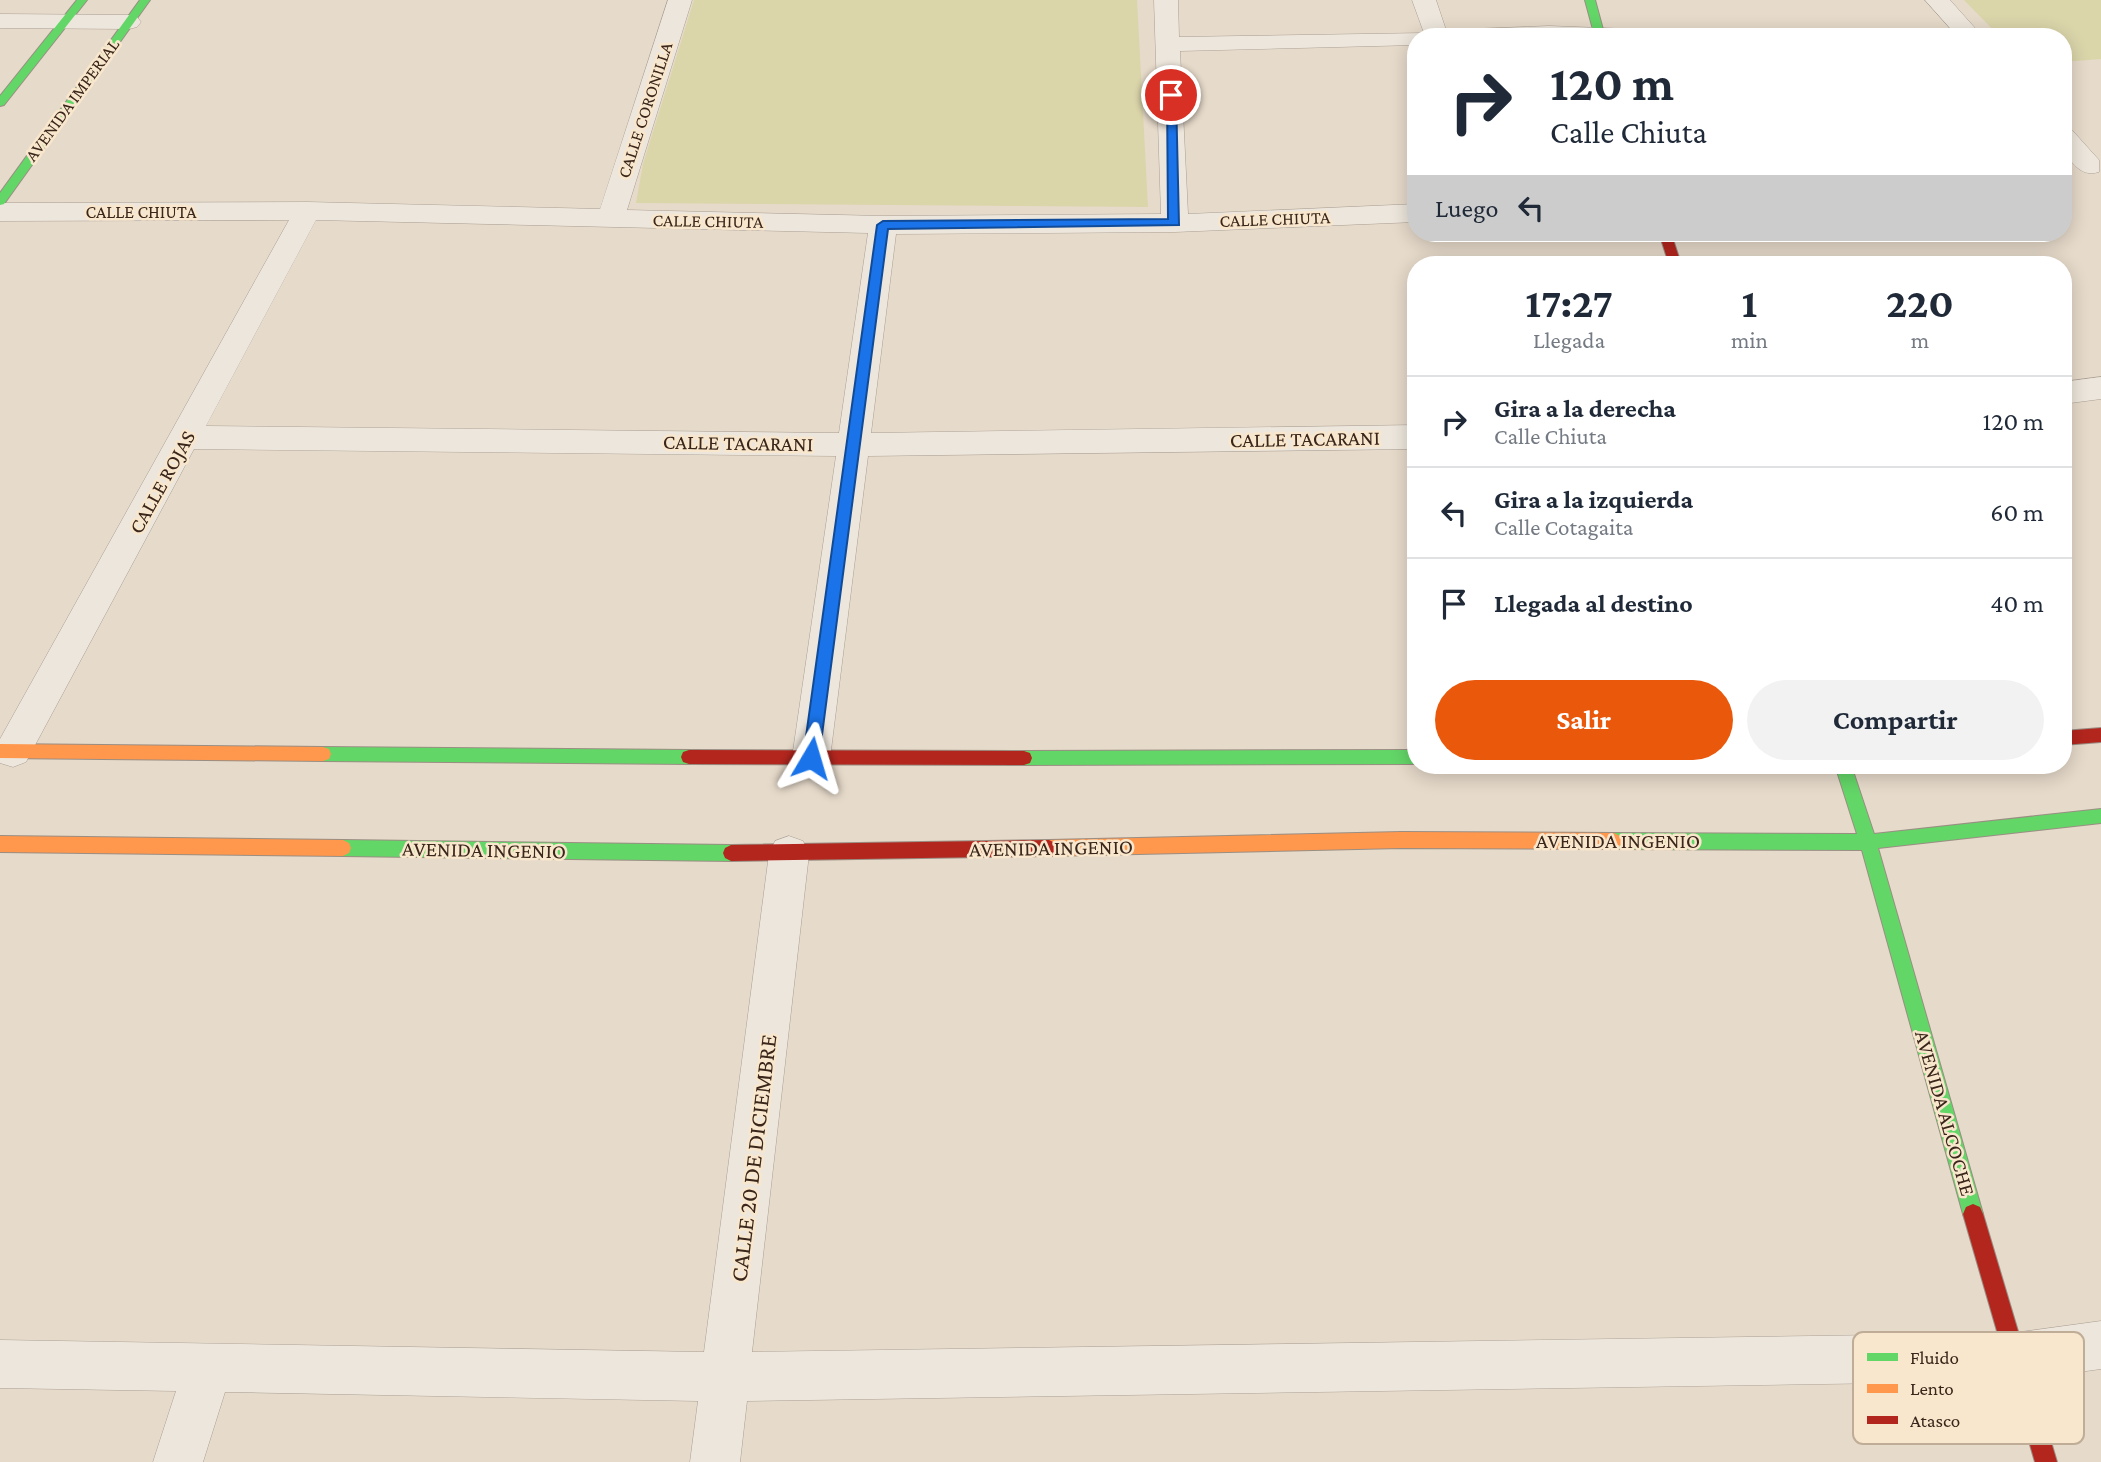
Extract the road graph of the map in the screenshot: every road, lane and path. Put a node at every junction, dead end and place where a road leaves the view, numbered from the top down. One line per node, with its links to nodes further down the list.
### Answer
1 (82, 0): 9 (street)
2 (145, 0): 10 (street, AVENIDA IMPERIAL)
3 (680, 0): 24 (street, CALLE CORONILLA)
4 (1166, 0): 15 (street)
5 (1424, 0): 11 (street)
6 (1590, 0): 12 (street)
7 (1937, 0): 13 (street)
8 (0, 21): 9 (street)
9 (65, 21): 10 (street); 16 (street)
10 (129, 22): 20 (street, AVENIDA IMPERIAL)
11 (1434, 28)
12 (1598, 28)
13 (1963, 28)
14 (1407, 38): 15 (street)
15 (1170, 44): 25 (street)
16 (0, 103)
17 (2072, 144): 18 (street)
18 (2096, 165): 19 (street)
19 (2072, 168)
20 (0, 201)
21 (307, 211): 22 (street, CALLE CHIUTA); 24 (street, CALLE CHIUTA); 29 (street, CALLE ROJAS)
22 (0, 212)
23 (1407, 213): 25 (street, CALLE CHIUTA)
24 (610, 219): 26 (street, CALLE CHIUTA)
25 (1174, 223): 26 (street, CALLE CHIUTA)
26 (883, 225): 31 (street)
27 (2101, 388): 28 (street)
28 (2072, 392)
29 (186, 437): 31 (street, CALLE TACARANI); 34 (street, CALLE ROJAS)
30 (1407, 437): 31 (street, CALLE TACARANI)
31 (851, 444): 36 (street)
32 (2101, 735): 33 (street)
33 (2072, 737)
34 (7, 751): 36 (street)
35 (1407, 757): 36 (street)
36 (811, 758)
37 (1846, 774): 39 (street, AVENIDA ALCOCHE)
38 (2101, 816): 39 (street, AVENIDA INGENIO)
39 (1868, 842): 41 (street, AVENIDA INGENIO); 42 (street, AVENIDA ALCOCHE)
40 (0, 844): 41 (street, AVENIDA INGENIO)
41 (789, 854): 46 (street, CALLE 20 DE DICIEMBRE)
42 (2006, 1332)
43 (1853, 1359): 46 (street)
44 (0, 1364): 45 (street)
45 (208, 1369): 46 (street); 48 (street)
46 (727, 1377): 49 (street, CALLE 20 DE DICIEMBRE)
47 (2040, 1444): 50 (street, AVENIDA ALCOCHE)
48 (178, 1462)
49 (715, 1462)
50 (2046, 1462)

